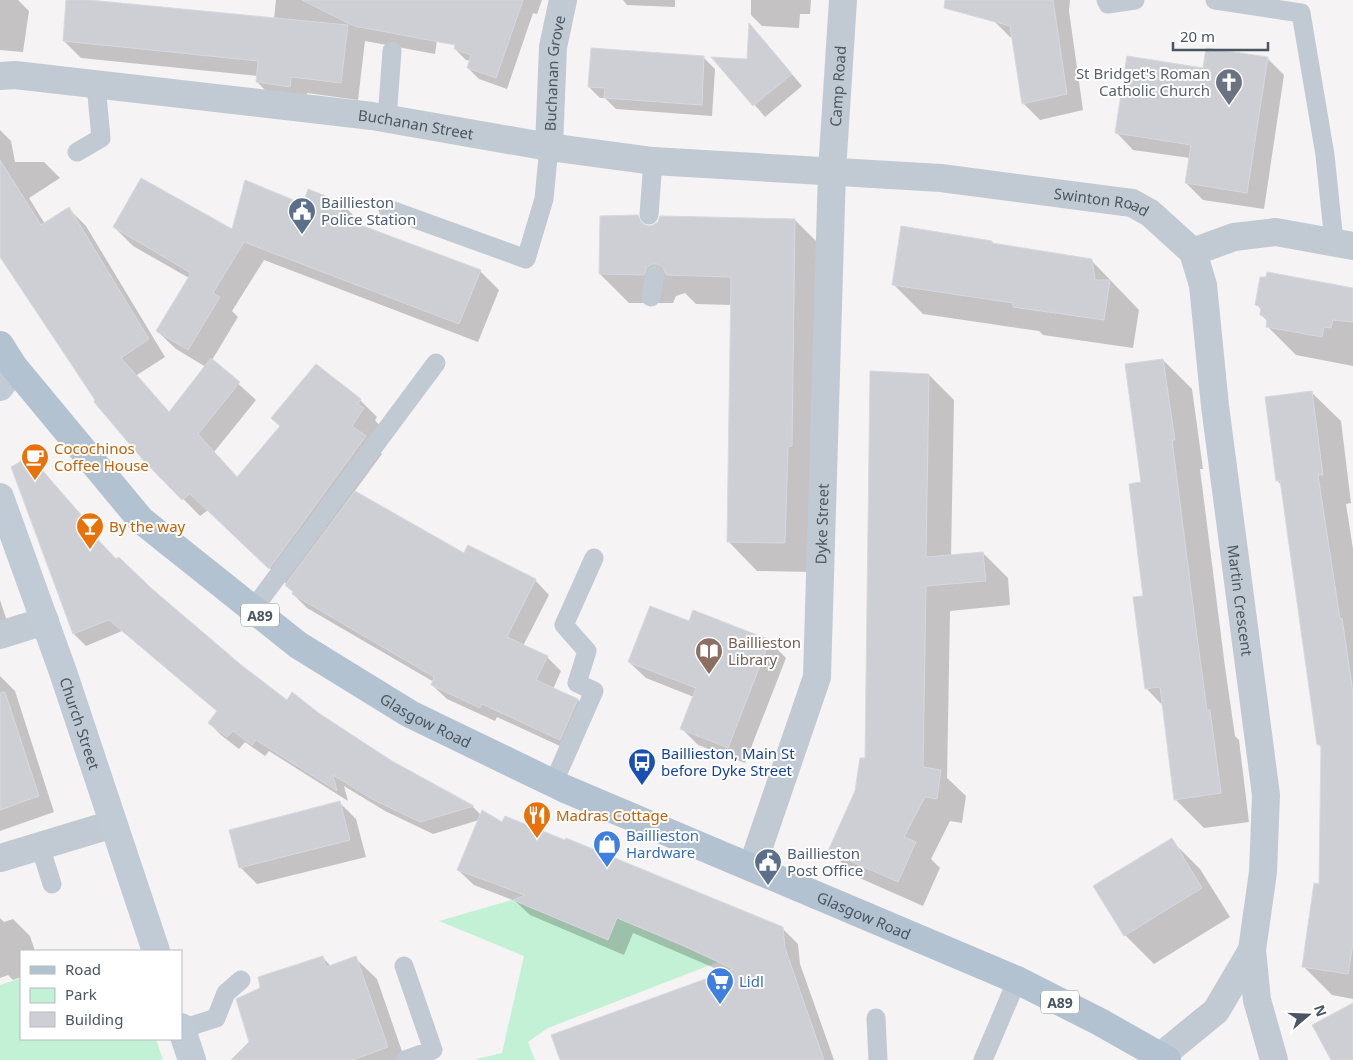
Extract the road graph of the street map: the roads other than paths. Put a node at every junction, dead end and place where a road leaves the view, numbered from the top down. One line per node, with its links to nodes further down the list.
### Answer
1 (563, 0): 10 (street, Buchanan Grove)
2 (843, 0): 13 (street, Camp Road)
3 (1106, 0): 4 (lane)
4 (1135, 0)
5 (1215, 0): 16 (lane)
6 (392, 51): 9 (lane)
7 (0, 76): 8 (street, Buchanan Street)
8 (96, 85): 9 (street, Buchanan Street); 11 (lane)
9 (387, 119): 10 (street, Buchanan Street)
10 (549, 147): 12 (street, Buchanan Street); 14 (lane)
11 (77, 152)
12 (653, 161): 13 (street, Buchanan Street); 15 (lane)
13 (832, 171): 17 (street, Swinton Road); 31 (street, Dyke Street)
14 (388, 209)
15 (649, 215)
16 (1343, 244): 17 (street)
17 (1193, 252): 34 (street, Martin Crescent)
18 (656, 275): 19 (lane)
19 (651, 298)
20 (436, 363): 24 (lane)
21 (5, 366): 24 (main road, Glasgow Road / A89)
22 (0, 497): 25 (street, Church Street)
23 (594, 558): 27 (lane)
24 (253, 609): 27 (main road, Glasgow Road / A89)
25 (45, 621): 26 (street); 28 (street, Church Street)
26 (0, 635)
27 (553, 784): 31 (main road, Glasgow Road / A89)
28 (113, 824): 29 (street); 33 (street, Church Street)
29 (40, 846): 30 (street); 32 (lane)
30 (0, 858)
31 (752, 867): 37 (main road, Glasgow Road / A89)
32 (52, 884)
33 (156, 950)
34 (1252, 950): 40 (street, Martin Crescent); 45 (street, Martin Crescent)
35 (404, 966): 42 (lane)
36 (241, 980): 39 (lane)
37 (1017, 980): 40 (main road, A89); 44 (lane)
38 (876, 1018): 43 (lane)
39 (182, 1028): 41 (street)
40 (1164, 1058)
41 (192, 1060)
42 (404, 1060)
43 (878, 1060)
44 (983, 1060)
45 (1274, 1060)

